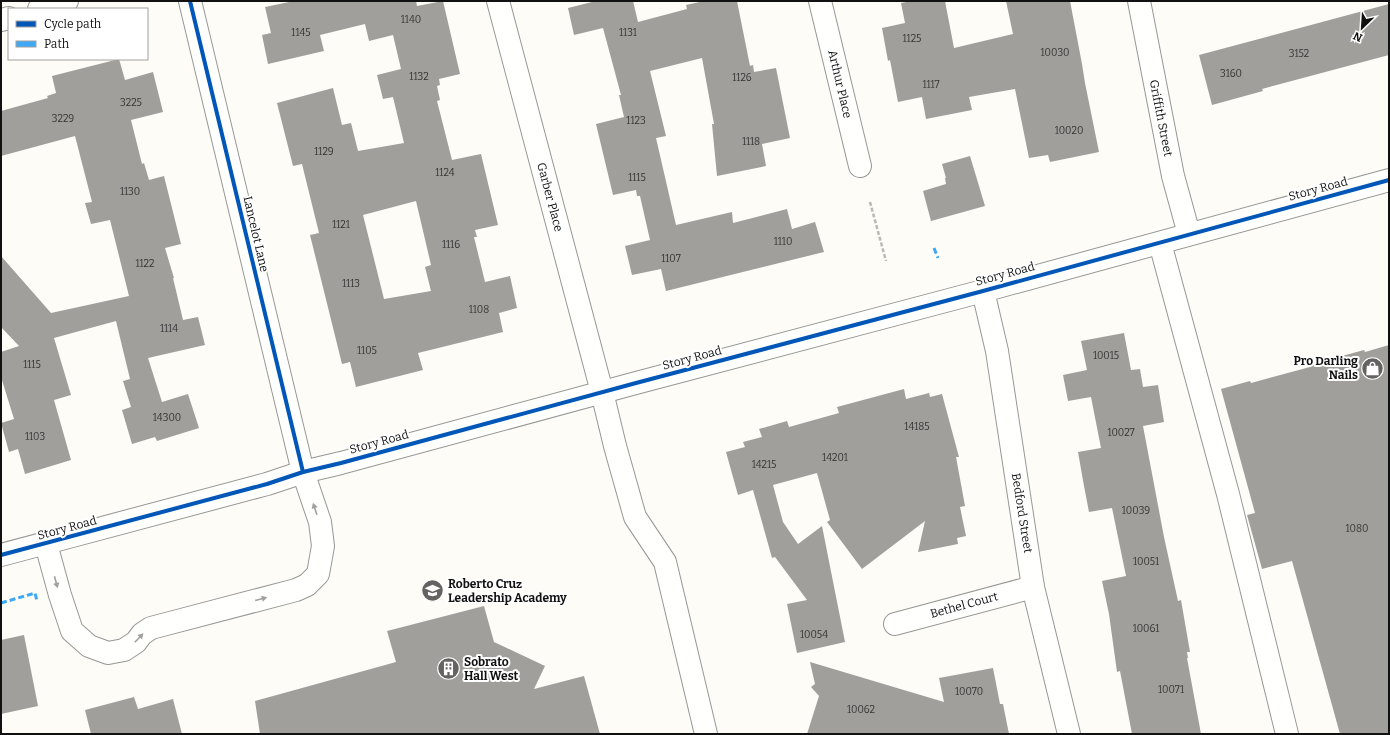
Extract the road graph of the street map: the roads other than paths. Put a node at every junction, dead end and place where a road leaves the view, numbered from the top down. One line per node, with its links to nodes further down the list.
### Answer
1 (67, 1): 6 (street)
2 (190, 1): 13 (street, Lancelot Lane)
3 (498, 1): 12 (street, Garber Place)
4 (820, 1): 7 (street, Arthur Place)
5 (1139, 1): 9 (street, Griffith Street)
6 (42, 8)
7 (860, 166)
8 (1389, 180): 9 (street, Story Road)
9 (1189, 234): 10 (street, Story Road)
10 (1160, 243): 11 (street, Story Road); 20 (street)
11 (983, 291): 12 (street, Story Road); 16 (street, Bedford Street)
12 (602, 392): 13 (street, Story Road); 18 (street, Garber Place)
13 (303, 472): 14 (street, Story Road); 14 (street, Lancelot Lane, one-way to 13)
14 (46, 544): 15 (street, Story Road)
15 (1, 556)
16 (1033, 587): 17 (street, Bethel Court); 19 (street, Bedford Street)
17 (895, 624)
18 (706, 734)
19 (1069, 734)
20 (1287, 734)

